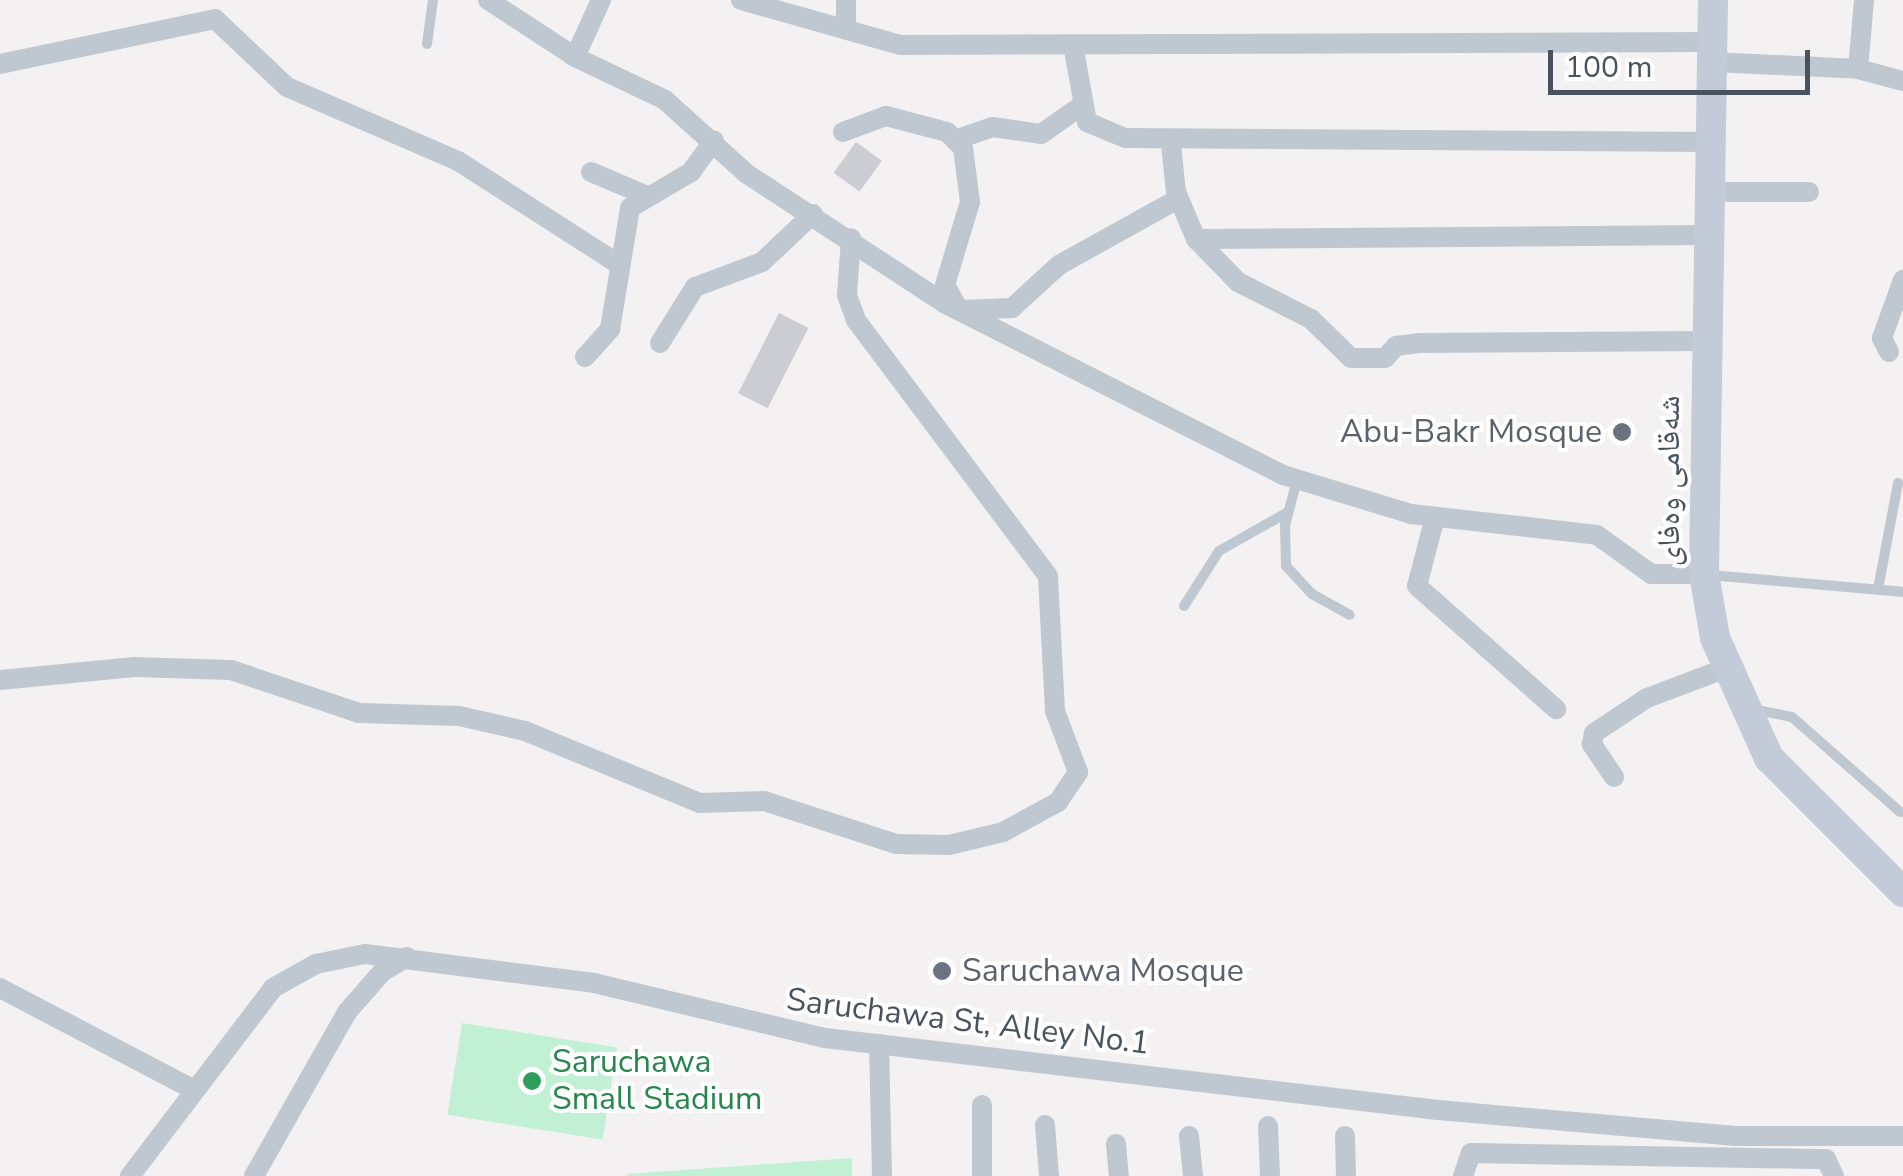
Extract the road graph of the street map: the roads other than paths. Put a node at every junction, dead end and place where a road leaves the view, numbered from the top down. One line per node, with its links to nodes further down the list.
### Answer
1 (433, 0): 9 (lane)
2 (488, 0): 12 (street)
3 (601, 0): 12 (street)
4 (741, 0): 8 (street)
5 (846, 0): 8 (street)
6 (1713, 0): 11 (street, شەقامی وەفای)
7 (1864, 0): 14 (street)
8 (846, 29): 10 (street)
9 (427, 44)
10 (1074, 50): 11 (street); 16 (street)
11 (1712, 52): 14 (street); 20 (street, شەقامی وەفای)
12 (575, 57): 18 (street)
13 (0, 64): 31 (street)
14 (1858, 70): 15 (street)
15 (1903, 81)
16 (1081, 106): 19 (street); 21 (street)
17 (842, 132): 19 (street)
18 (714, 140): 25 (street); 27 (street)
19 (956, 140): 33 (street)
20 (1710, 142): 21 (street); 23 (street, شەقامی وەفای)
21 (1171, 144): 26 (street)
22 (591, 172): 25 (street)
23 (1708, 192): 24 (street); 28 (street, شەقامی وەفای)
24 (1810, 192)
25 (645, 196): 31 (street)
26 (1178, 200): 30 (street); 33 (street)
27 (813, 214): 29 (street); 35 (street)
28 (1708, 235): 30 (street); 34 (street, شەقامی وەفای)
29 (851, 238): 33 (street); 48 (street)
30 (1196, 239): 34 (street)
31 (620, 265): 37 (street)
32 (1903, 280): 36 (street)
33 (959, 310): 38 (street)
34 (1703, 342): 42 (street, شەقامی وەفای)
35 (660, 343)
36 (1896, 356)
37 (584, 357)
38 (1297, 479): 40 (lane); 41 (street)
39 (1898, 482): 43 (lane)
40 (1288, 512): 45 (lane); 46 (lane)
41 (1435, 517): 42 (street); 49 (street)
42 (1704, 574): 43 (lane); 47 (street, شەقامی وەفای)
43 (1878, 589): 44 (lane)
44 (1903, 592)
45 (1184, 606)
46 (1350, 615)
47 (1724, 669): 50 (street, شەقامی وەفای); 51 (street)
48 (0, 680)
49 (1556, 709)
50 (1741, 709): 52 (lane); 53 (street, شەقامی وەفای)
51 (1614, 776)
52 (1900, 812)
53 (1903, 892)
54 (407, 958): 56 (street, Saruchawa St, Alley No.1); 57 (street, Saruchawa St, Alley No.1); 66 (street)
55 (0, 988): 57 (street)
56 (879, 1044): 63 (street, Saruchawa St, Alley No.1); 67 (street)
57 (192, 1090): 65 (street, Saruchawa St, Alley No.1)
58 (982, 1105): 68 (street)
59 (1045, 1125): 69 (street)
60 (1268, 1126): 72 (street)
61 (1189, 1136): 71 (street)
62 (1345, 1136): 73 (street)
63 (1903, 1136)
64 (1116, 1144): 70 (street)
65 (130, 1176)
66 (254, 1176)
67 (882, 1176)
68 (982, 1176)
69 (1049, 1176)
70 (1118, 1176)
71 (1193, 1176)
72 (1270, 1176)
73 (1346, 1176)
74 (1463, 1176): 75 (street)
75 (1834, 1176)

